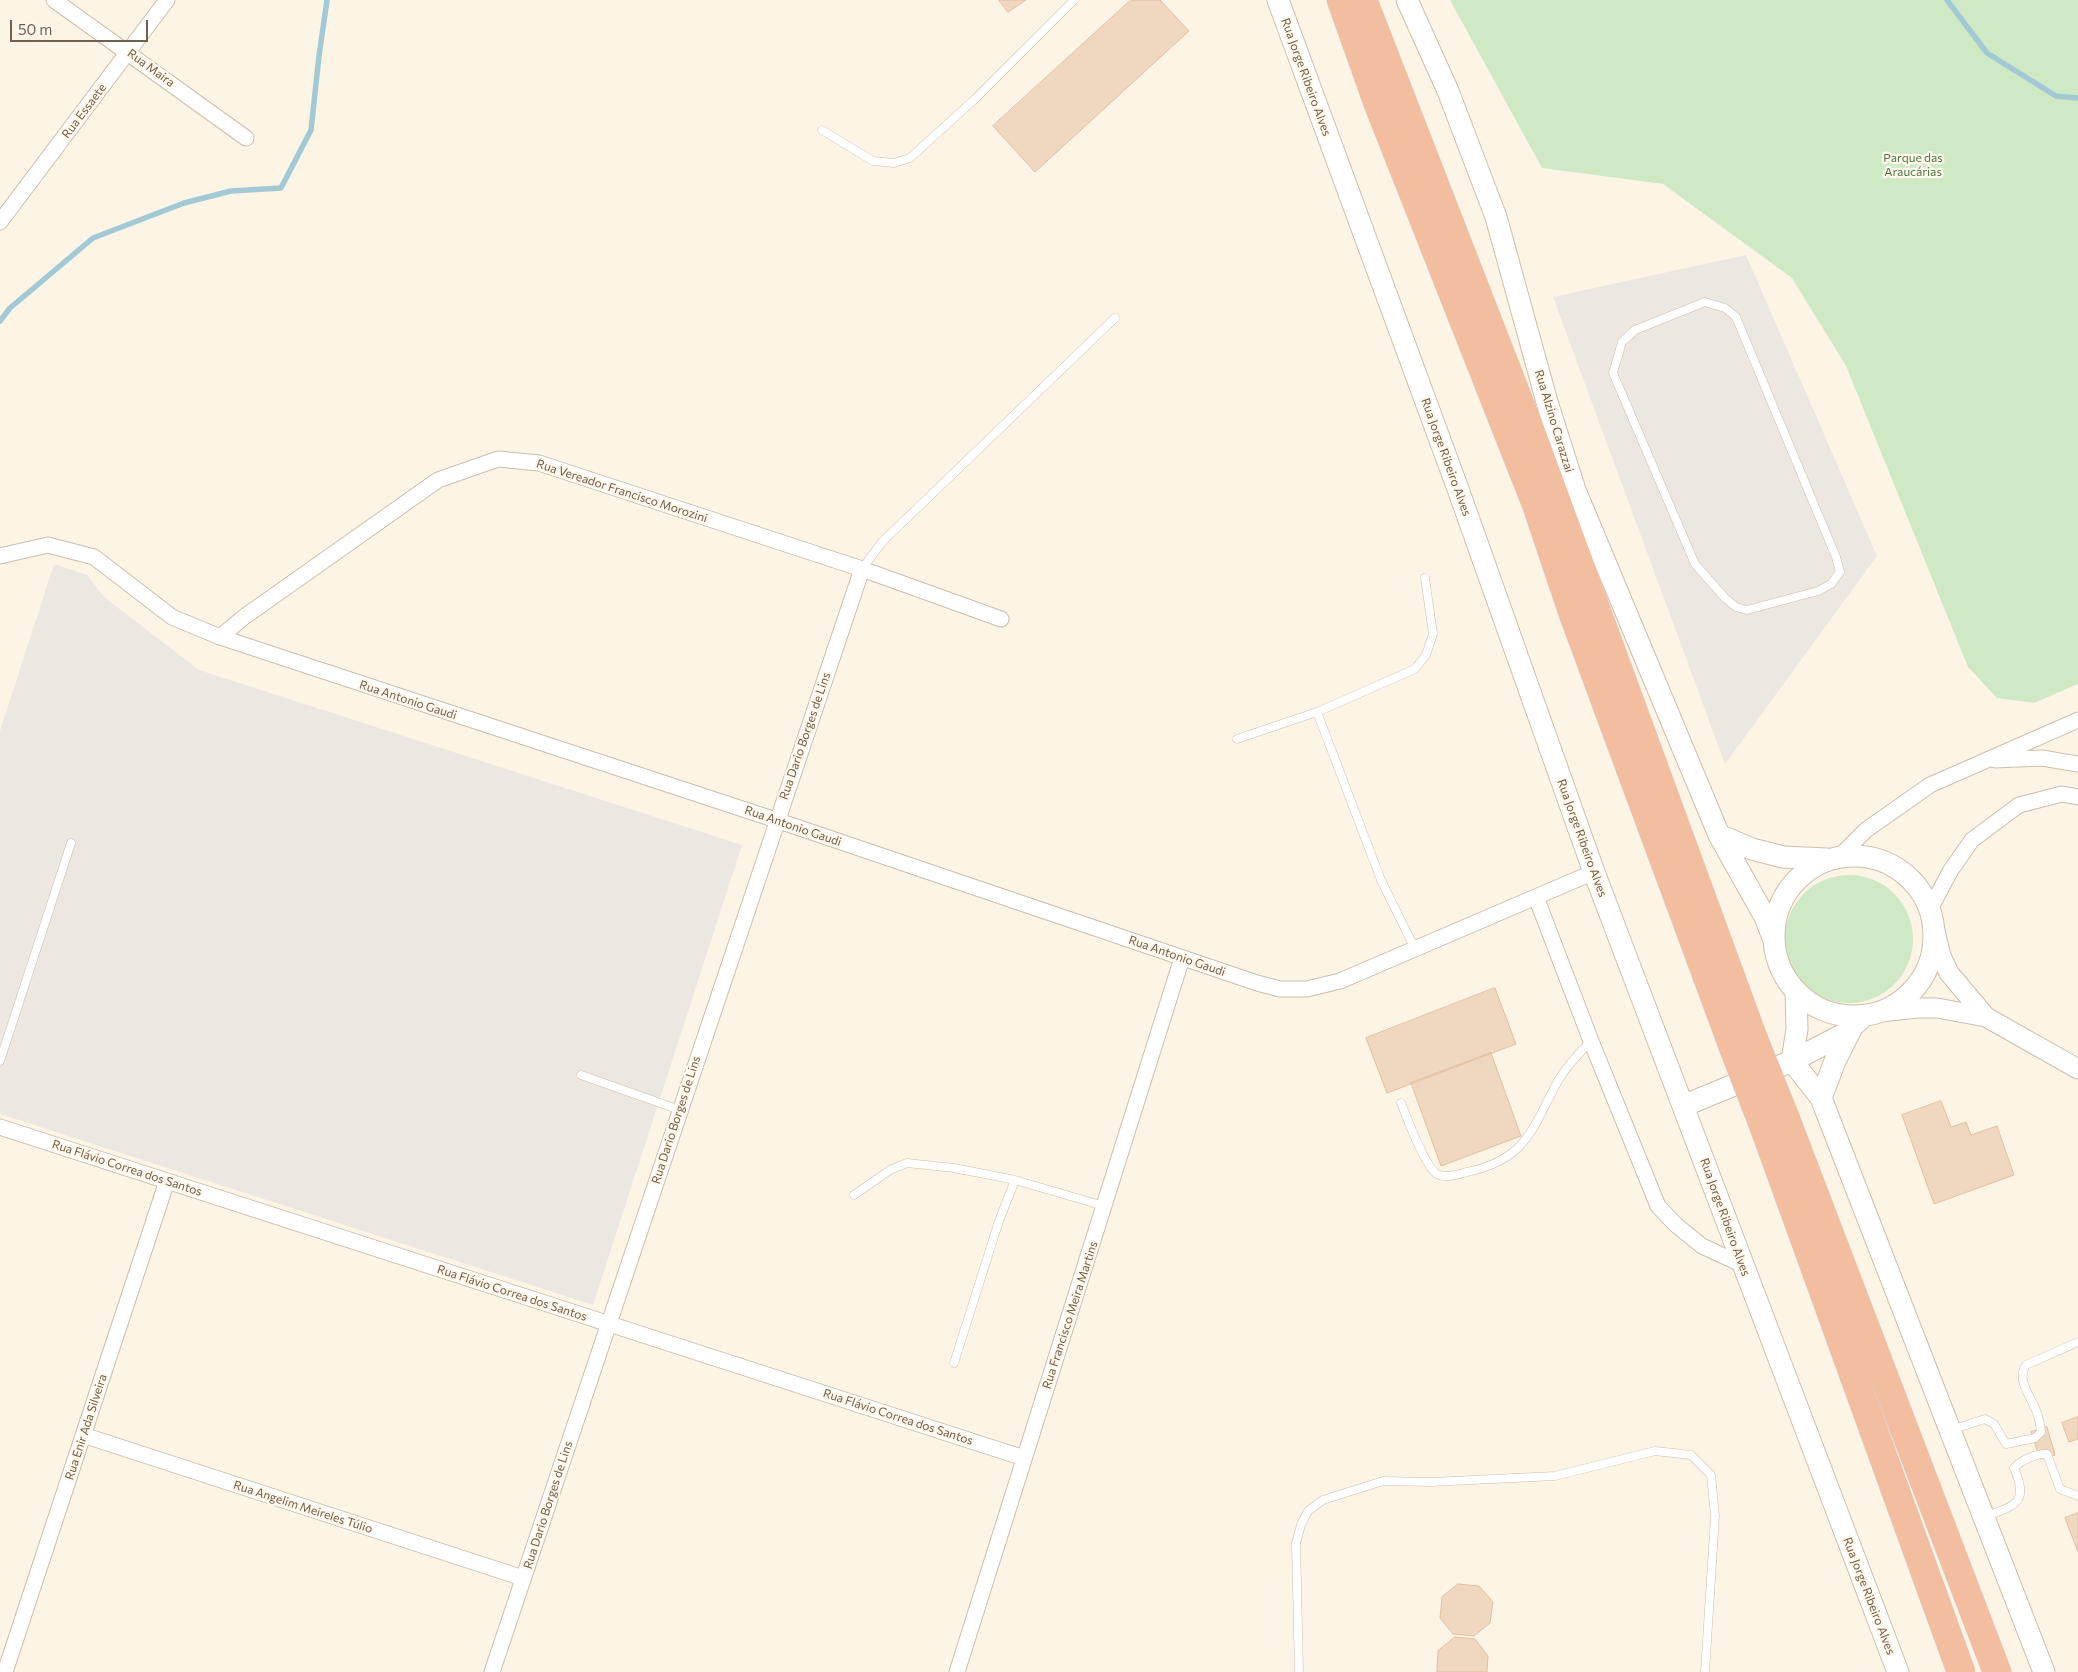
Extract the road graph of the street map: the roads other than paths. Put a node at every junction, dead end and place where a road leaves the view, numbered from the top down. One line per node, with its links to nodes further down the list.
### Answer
1 (54, 0): 8 (street, Rua Maira)
2 (167, 0): 8 (street, Rua Essaete)
3 (1074, 0): 9 (lane)
4 (1278, 0): 29 (main road, Rua Jorge Ribeiro Alves)
5 (1341, 0): 39 (highway)
6 (1363, 0): 39 (highway)
7 (1407, 0): 26 (main road, Rua Alzino Carazzai)
8 (128, 52): 10 (street, Rua Maira); 11 (street, Rua Essaete)
9 (822, 130)
10 (246, 138)
11 (0, 222)
12 (1705, 302): 12 (lane)
13 (1115, 318): 15 (lane)
14 (0, 556): 18 (street, Rua Antonio Gaudi)
15 (862, 569): 17 (street, Rua Vereador Francisco Morozini); 18 (street, Rua Vereador Francisco Morozini); 25 (street, Rua Dario Borges de Lins)
16 (1425, 578): 19 (lane)
17 (1001, 619)
18 (220, 637): 25 (street, Rua Antonio Gaudi)
19 (1317, 712): 21 (lane); 33 (lane)
20 (2078, 720): 22 (street)
21 (1236, 739)
22 (1986, 760): 23 (street); 28 (street)
23 (2078, 764)
24 (2078, 797): 31 (street)
25 (776, 820): 34 (street, Rua Antonio Gaudi); 47 (street, Rua Dario Borges de Lins)
26 (1719, 835): 28 (main road); 32 (main road, Rua Alzino Carazzai)
27 (71, 843): 40 (lane)
28 (1834, 858): 31 (main road); 32 (main road)
29 (1594, 872): 30 (street, Rua Antonio Gaudi); 46 (main road, Rua Jorge Ribeiro Alves)
30 (1536, 897): 33 (street, Rua Antonio Gaudi); 38 (street)
31 (1931, 916): 36 (street); 37 (main road)
32 (1773, 938): 35 (main road)
33 (1414, 949): 34 (street, Rua Antonio Gaudi)
34 (1182, 958): 53 (street, Rua Francisco Meira Martins)
35 (1796, 992): 37 (main road); 41 (main road)
36 (1986, 1017): 37 (street); 42 (street)
37 (1866, 1018): 41 (main road); 44 (main road)
38 (1591, 1041): 45 (lane); 54 (street)
39 (1743, 1044): 48 (highway, bridge)
40 (0, 1061)
41 (1792, 1061): 44 (main road); 46 (main road)
42 (2078, 1069)
43 (581, 1075): 47 (lane)
44 (1821, 1098): 58 (main road)
45 (1401, 1103)
46 (1683, 1106): 54 (main road, Rua Jorge Ribeiro Alves)
47 (680, 1110): 55 (street, Rua Dario Borges de Lins)
48 (1775, 1123): 70 (highway); 71 (highway)
49 (0, 1127): 51 (street, Rua Flávio Correa dos Santos)
50 (1015, 1180): 52 (lane); 53 (lane); 57 (lane)
51 (167, 1181): 55 (street, Rua Flávio Correa dos Santos); 59 (street, Rua Enir Ada Silveira)
52 (854, 1195)
53 (1104, 1206): 60 (street, Rua Francisco Meira Martins)
54 (1741, 1264): 69 (main road, Rua Jorge Ribeiro Alves)
55 (608, 1324): 60 (street, Rua Flávio Correa dos Santos); 63 (street, Rua Dario Borges de Lins)
56 (2078, 1342): 58 (lane)
57 (954, 1363)
58 (1950, 1430): 62 (main road)
59 (83, 1435): 63 (street, Rua Angelim Meireles Túlio); 64 (street, Rua Enir Ada Silveira)
60 (1024, 1458): 66 (street, Rua Francisco Meira Martins)
61 (2078, 1496): 62 (lane)
62 (1984, 1516): 72 (main road)
63 (523, 1578): 65 (street, Rua Dario Borges de Lins)
64 (5, 1672)
65 (492, 1672)
66 (957, 1672)
67 (1299, 1672): 68 (lane)
68 (1705, 1672)
69 (1898, 1672)
70 (1961, 1672)
71 (1997, 1672)
72 (2044, 1672)

